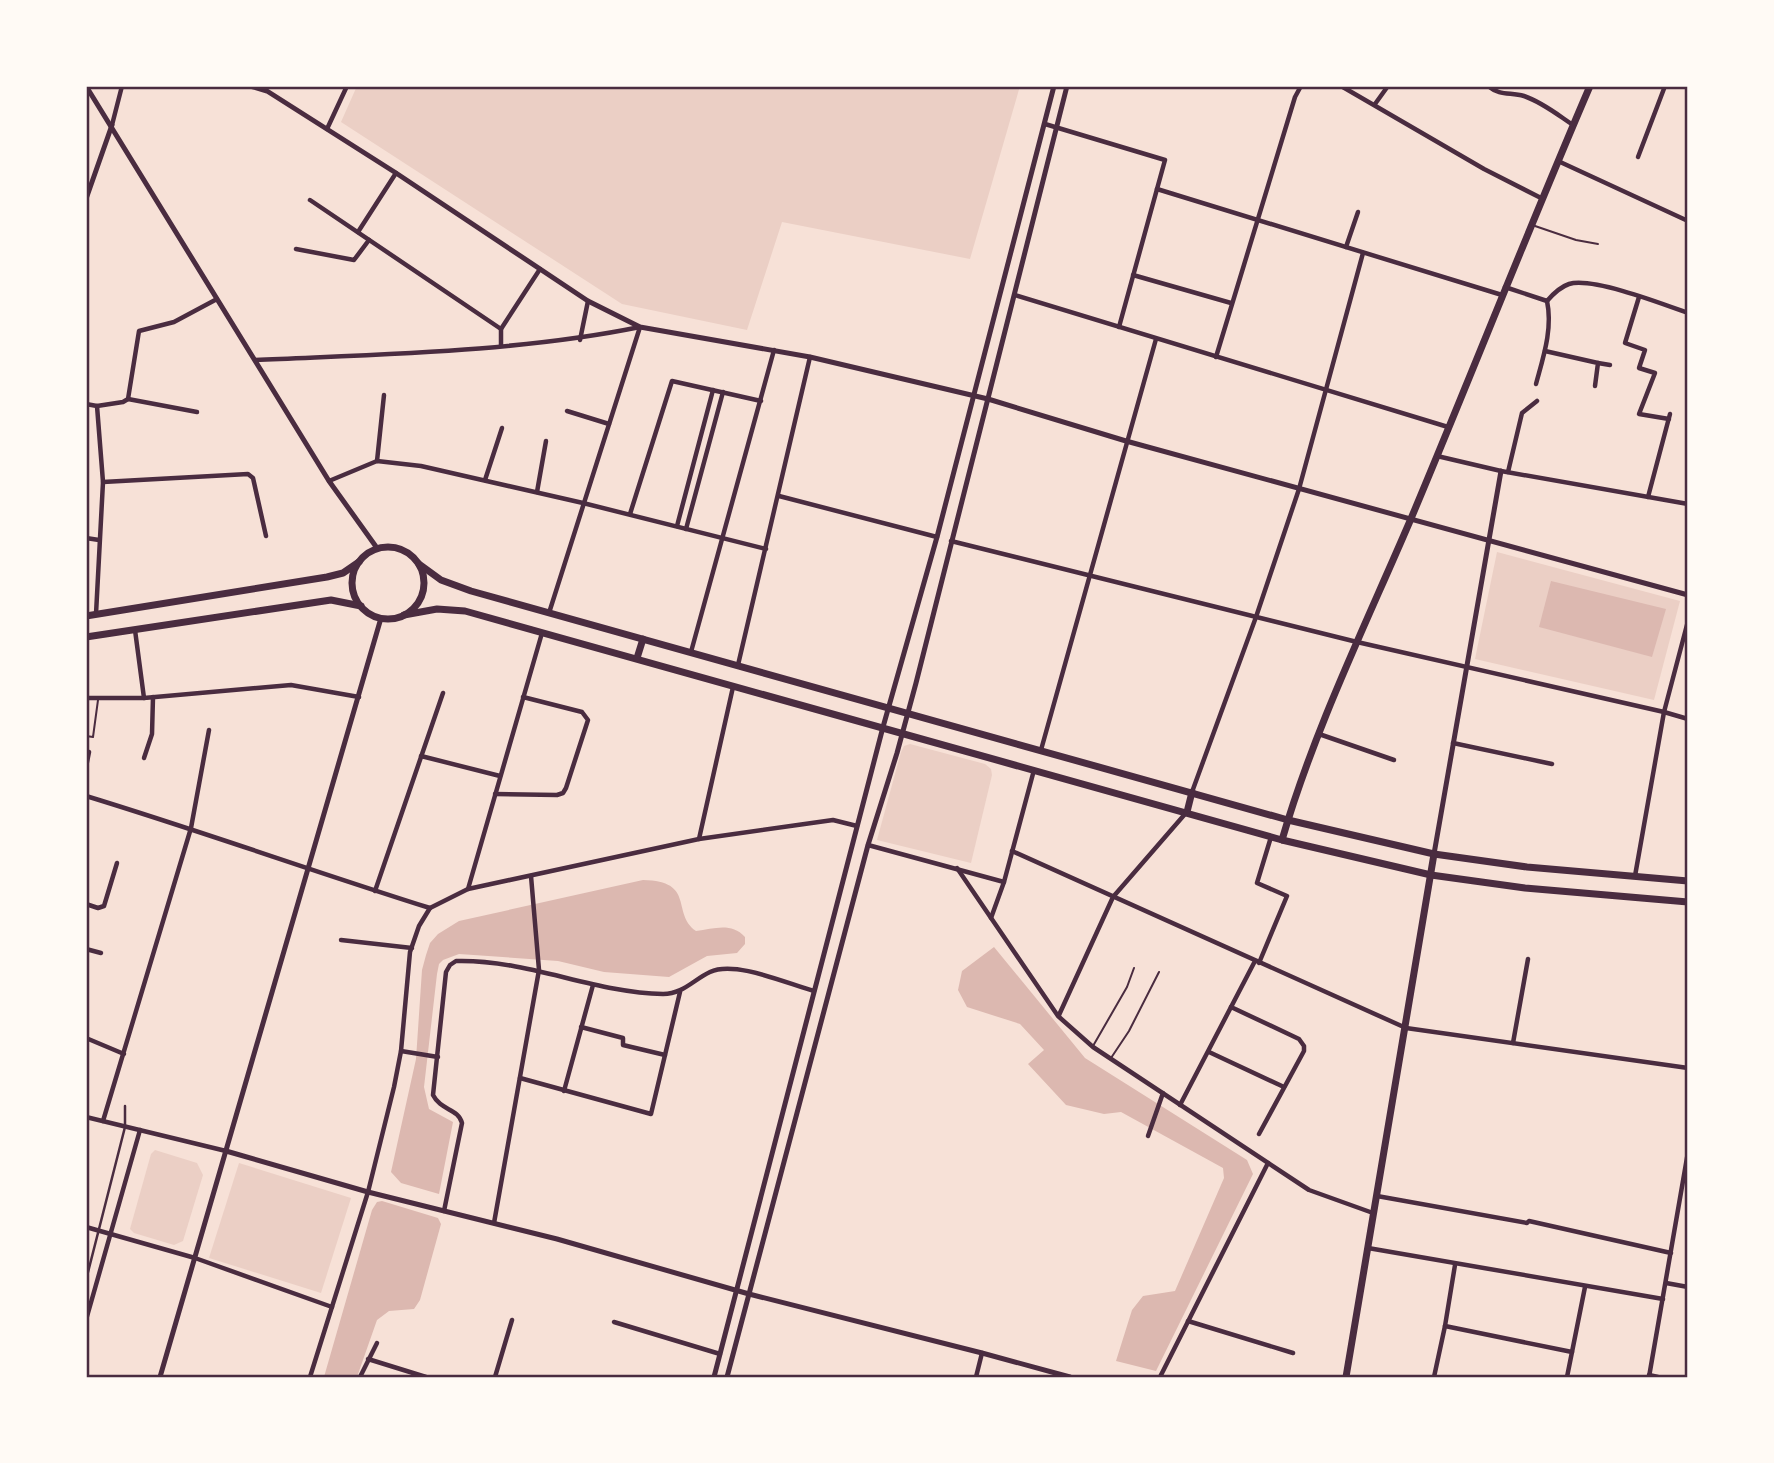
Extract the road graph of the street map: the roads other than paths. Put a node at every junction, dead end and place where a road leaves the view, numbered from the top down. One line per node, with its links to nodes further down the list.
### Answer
1 (86, 86): 16 (street)
2 (122, 86): 16 (street)
3 (250, 86): 13 (street)
4 (347, 86): 19 (street)
5 (1055, 86): 15 (street)
6 (1067, 86): 18 (street)
7 (1301, 86): 28 (street)
8 (1341, 86): 14 (street)
9 (1388, 86): 14 (street)
10 (1488, 86): 17 (street)
11 (1590, 86): 17 (highway)
12 (1665, 86): 20 (street)
13 (264, 88): 19 (street)
14 (1375, 104): 24 (street)
15 (1045, 124): 18 (street); 66 (street)
16 (112, 125): 25 (street); 42 (street)
17 (1573, 125): 21 (highway)
18 (1057, 127): 23 (street); 40 (street)
19 (327, 129): 22 (street)
20 (1638, 157)
21 (1557, 160): 24 (highway); 29 (street)
22 (397, 173): 31 (street); 37 (street)
23 (1157, 190): 28 (street); 38 (street)
24 (1541, 198): 30 (highway)
25 (86, 199)
26 (310, 200): 31 (street)
27 (1358, 212): 34 (street)
28 (1257, 220): 34 (street); 45 (street)
29 (1688, 221)
30 (1530, 224): 33 (lane); 39 (highway)
31 (358, 232): 32 (street)
32 (369, 240): 35 (street); 49 (street)
33 (1598, 244)
34 (1346, 247): 36 (street)
35 (296, 249)
36 (1363, 253): 39 (street); 63 (street)
37 (540, 270): 43 (street); 49 (street)
38 (1133, 275): 45 (street); 48 (street)
39 (1503, 291): 44 (street); 76 (highway)
40 (1015, 295): 48 (street); 68 (street)
41 (1639, 297): 44 (street); 46 (street); 89 (street)
42 (217, 299): 57 (street); 67 (street)
43 (587, 301): 47 (street); 51 (street)
44 (1547, 301): 54 (street)
45 (1231, 303): 56 (street)
46 (1688, 313)
47 (640, 327): 51 (street); 53 (street); 75 (street)
48 (1119, 327): 50 (street)
49 (501, 329): 52 (street)
50 (1156, 339): 56 (street); 78 (street)
51 (580, 340): 52 (street)
52 (501, 345): 57 (street)
53 (774, 350): 55 (street); 69 (street)
54 (1545, 351): 58 (street); 60 (street)
55 (810, 357): 66 (street); 88 (street)
56 (1216, 357): 63 (street)
57 (255, 360): 84 (street)
58 (1598, 362): 59 (street); 61 (street)
59 (1610, 365)
60 (1536, 384)
61 (1594, 386)
62 (713, 390): 64 (street); 92 (street); 94 (street)
63 (1324, 390): 76 (street); 86 (street)
64 (723, 392): 69 (street); 95 (street)
65 (384, 395): 81 (street)
66 (975, 396): 68 (street); 97 (street)
67 (128, 399): 72 (street); 74 (street)
68 (988, 399): 78 (street); 101 (street)
69 (761, 401): 99 (street)
70 (1537, 401): 82 (street)
71 (86, 404): 72 (street)
72 (97, 406): 85 (street)
73 (567, 411): 75 (street)
74 (197, 412)
75 (609, 424): 90 (street)
76 (1448, 427): 80 (highway)
77 (502, 428): 83 (street)
78 (1126, 441): 86 (street); 107 (street)
79 (546, 442): 87 (street)
80 (1436, 455): 82 (street); 93 (highway)
81 (377, 461): 83 (street); 84 (street)
82 (1505, 472): 89 (street); 102 (street)
83 (485, 480): 87 (street)
84 (329, 481): 103 (street)
85 (103, 482): 96 (street); 100 (street)
86 (1299, 489): 93 (street); 114 (street)
87 (537, 492): 90 (street)
88 (779, 496): 97 (street); 104 (street)
89 (1648, 497): 91 (street)
90 (583, 503): 92 (street); 110 (street)
91 (1688, 504)
92 (630, 514): 94 (street)
93 (1410, 519): 102 (street); 121 (highway)
94 (677, 526): 95 (street)
95 (686, 529): 99 (street)
96 (266, 536)
97 (937, 537): 134 (street)
98 (86, 538): 100 (street)
99 (723, 538): 104 (street); 122 (street)
100 (99, 540): 111 (street)
101 (951, 541): 107 (street); 135 (street)
102 (1489, 542): 108 (street); 125 (street)
103 (377, 548): 105 (highway); 106 (highway)
104 (766, 548): 124 (street)
105 (359, 562): 109 (highway); 111 (highway)
106 (419, 564): 110 (highway); 112 (highway)
107 (1088, 576): 114 (street); 144 (street)
108 (1688, 595)
109 (361, 606): 115 (highway); 117 (highway)
110 (549, 613): 120 (highway)
111 (96, 614): 113 (highway)
112 (404, 615): 115 (highway); 118 (highway)
113 (86, 616)
114 (1256, 617): 121 (street); 153 (street)
115 (381, 618): 129 (street)
116 (1688, 621): 136 (street)
117 (135, 629): 119 (highway); 132 (street)
118 (542, 632): 123 (highway); 130 (street)
119 (86, 637)
120 (643, 639): 122 (highway); 123 (highway)
121 (1357, 642): 125 (street); 141 (highway)
122 (691, 652): 124 (highway)
123 (637, 659): 126 (highway)
124 (738, 665): 134 (highway)
125 (1467, 668): 136 (street); 143 (street)
126 (734, 685): 138 (highway); 161 (street)
127 (443, 694): 146 (street)
128 (153, 697): 129 (street); 132 (street); 147 (street)
129 (359, 697): 168 (street)
130 (523, 697): 152 (street); 154 (street)
131 (86, 698): 133 (street)
132 (144, 698): 133 (street)
133 (98, 699): 142 (lane)
134 (888, 707): 135 (highway); 138 (street)
135 (908, 712): 140 (street); 144 (highway)
136 (1664, 712): 137 (street); 171 (street)
137 (1688, 719)
138 (883, 727): 140 (highway); 158 (street)
139 (209, 730): 159 (street)
140 (903, 732): 151 (highway); 163 (street)
141 (1319, 734): 148 (street); 157 (highway)
142 (86, 736)
143 (1453, 743): 149 (street); 165 (street)
144 (1041, 750): 153 (highway)
145 (89, 752): 150 (street)
146 (421, 756): 152 (street); 175 (street)
147 (144, 758)
148 (1394, 760)
149 (1552, 764)
150 (86, 767)
151 (1034, 769): 156 (highway); 164 (street)
152 (500, 776): 154 (street)
153 (1192, 792): 156 (highway); 157 (highway)
154 (495, 794): 174 (street)
155 (86, 796): 159 (street)
156 (1187, 812): 160 (highway); 176 (street)
157 (1287, 820): 162 (highway); 165 (highway)
158 (857, 826): 161 (street); 191 (street)
159 (191, 828): 168 (street); 202 (street)
160 (1272, 837): 162 (highway); 186 (street)
161 (699, 839): 170 (street)
162 (1282, 840): 169 (highway)
163 (868, 845): 167 (street); 206 (street)
164 (1012, 851): 173 (street); 176 (street)
165 (1434, 855): 169 (highway); 171 (highway)
166 (117, 863): 178 (street)
167 (957, 868): 173 (street); 180 (street)
168 (308, 870): 175 (street); 221 (street)
169 (1431, 875): 177 (highway); 196 (highway)
170 (531, 876): 174 (street); 188 (street)
171 (1635, 877): 172 (highway)
172 (1688, 881)
173 (1004, 882): 180 (street)
174 (468, 889): 179 (street)
175 (375, 891): 179 (street)
176 (1113, 897): 186 (street); 194 (street)
177 (1688, 902)
178 (86, 904)
179 (430, 908): 182 (street)
180 (991, 918): 194 (street)
181 (341, 940): 182 (street)
182 (412, 947): 200 (street)
183 (86, 949): 184 (street)
184 (100, 953)
185 (1528, 959): 198 (street)
186 (1257, 962): 193 (street); 196 (street)
187 (1134, 968): 199 (lane)
188 (539, 970): 190 (street); 204 (street); 209 (street)
189 (1159, 972): 207 (lane)
190 (593, 985): 192 (street); 195 (street)
191 (814, 991): 192 (street); 205 (street)
192 (680, 992): 203 (street)
193 (1231, 1007): 201 (street); 210 (street)
194 (1058, 1016): 199 (street)
195 (581, 1027): 203 (street); 211 (street)
196 (1406, 1028): 198 (street); 225 (highway)
197 (86, 1038): 202 (street)
198 (1513, 1043): 208 (street)
199 (1093, 1047): 207 (street)
200 (401, 1051): 204 (street); 224 (street)
201 (1209, 1052): 210 (street); 213 (street)
202 (124, 1055): 216 (street)
203 (665, 1055): 211 (street)
204 (438, 1056): 226 (street)
205 (797, 1056): 206 (street); 240 (street)
206 (812, 1059): 241 (street)
207 (1111, 1059): 212 (street)
208 (1688, 1068)
209 (520, 1078): 211 (street); 228 (street)
210 (1284, 1087): 219 (street)
211 (564, 1091)
212 (1163, 1093): 213 (street); 220 (street)
213 (1180, 1105): 223 (street)
214 (125, 1106): 217 (street)
215 (86, 1117): 216 (street)
216 (103, 1121): 217 (street)
217 (125, 1127): 218 (street); 230 (street)
218 (140, 1130): 221 (street); 231 (street)
219 (1259, 1134)
220 (1148, 1136)
221 (226, 1151): 224 (street); 234 (street)
222 (1688, 1156): 233 (street)
223 (1268, 1163): 227 (street); 246 (street)
224 (368, 1192): 226 (street); 243 (street)
225 (1377, 1196): 227 (highway); 233 (street)
226 (444, 1211): 228 (street)
227 (1374, 1213): 232 (highway)
228 (494, 1223): 240 (street)
229 (86, 1227): 230 (street)
230 (99, 1230): 231 (street); 236 (street)
231 (111, 1233): 234 (street); 244 (street)
232 (1368, 1248): 235 (street); 266 (highway)
233 (1671, 1253): 237 (street)
234 (195, 1258): 243 (street); 256 (street)
235 (1455, 1264): 238 (street); 248 (street)
236 (86, 1280)
237 (1666, 1283): 239 (street); 242 (street)
238 (1586, 1287): 242 (street); 250 (street)
239 (1688, 1287)
240 (736, 1291): 241 (street); 253 (street)
241 (750, 1294): 251 (street); 262 (street)
242 (1663, 1299): 255 (street)
243 (332, 1307): 257 (street)
244 (86, 1320)
245 (512, 1320): 260 (street)
246 (1188, 1321): 252 (street); 265 (street)
247 (614, 1322): 253 (street)
248 (1445, 1326): 250 (street); 267 (street)
249 (377, 1343): 254 (street)
250 (1572, 1352): 268 (street)
251 (982, 1353): 263 (street); 264 (street)
252 (1293, 1353)
253 (720, 1354): 261 (street)
254 (368, 1359): 258 (street); 259 (street)
255 (1649, 1376): 269 (street)
256 (160, 1377)
257 (310, 1377)
258 (359, 1377)
259 (426, 1377)
260 (495, 1377)
261 (715, 1377)
262 (727, 1377)
263 (975, 1377)
264 (1070, 1377)
265 (1160, 1377)
266 (1346, 1377)
267 (1434, 1377)
268 (1567, 1377)
269 (1658, 1377)

